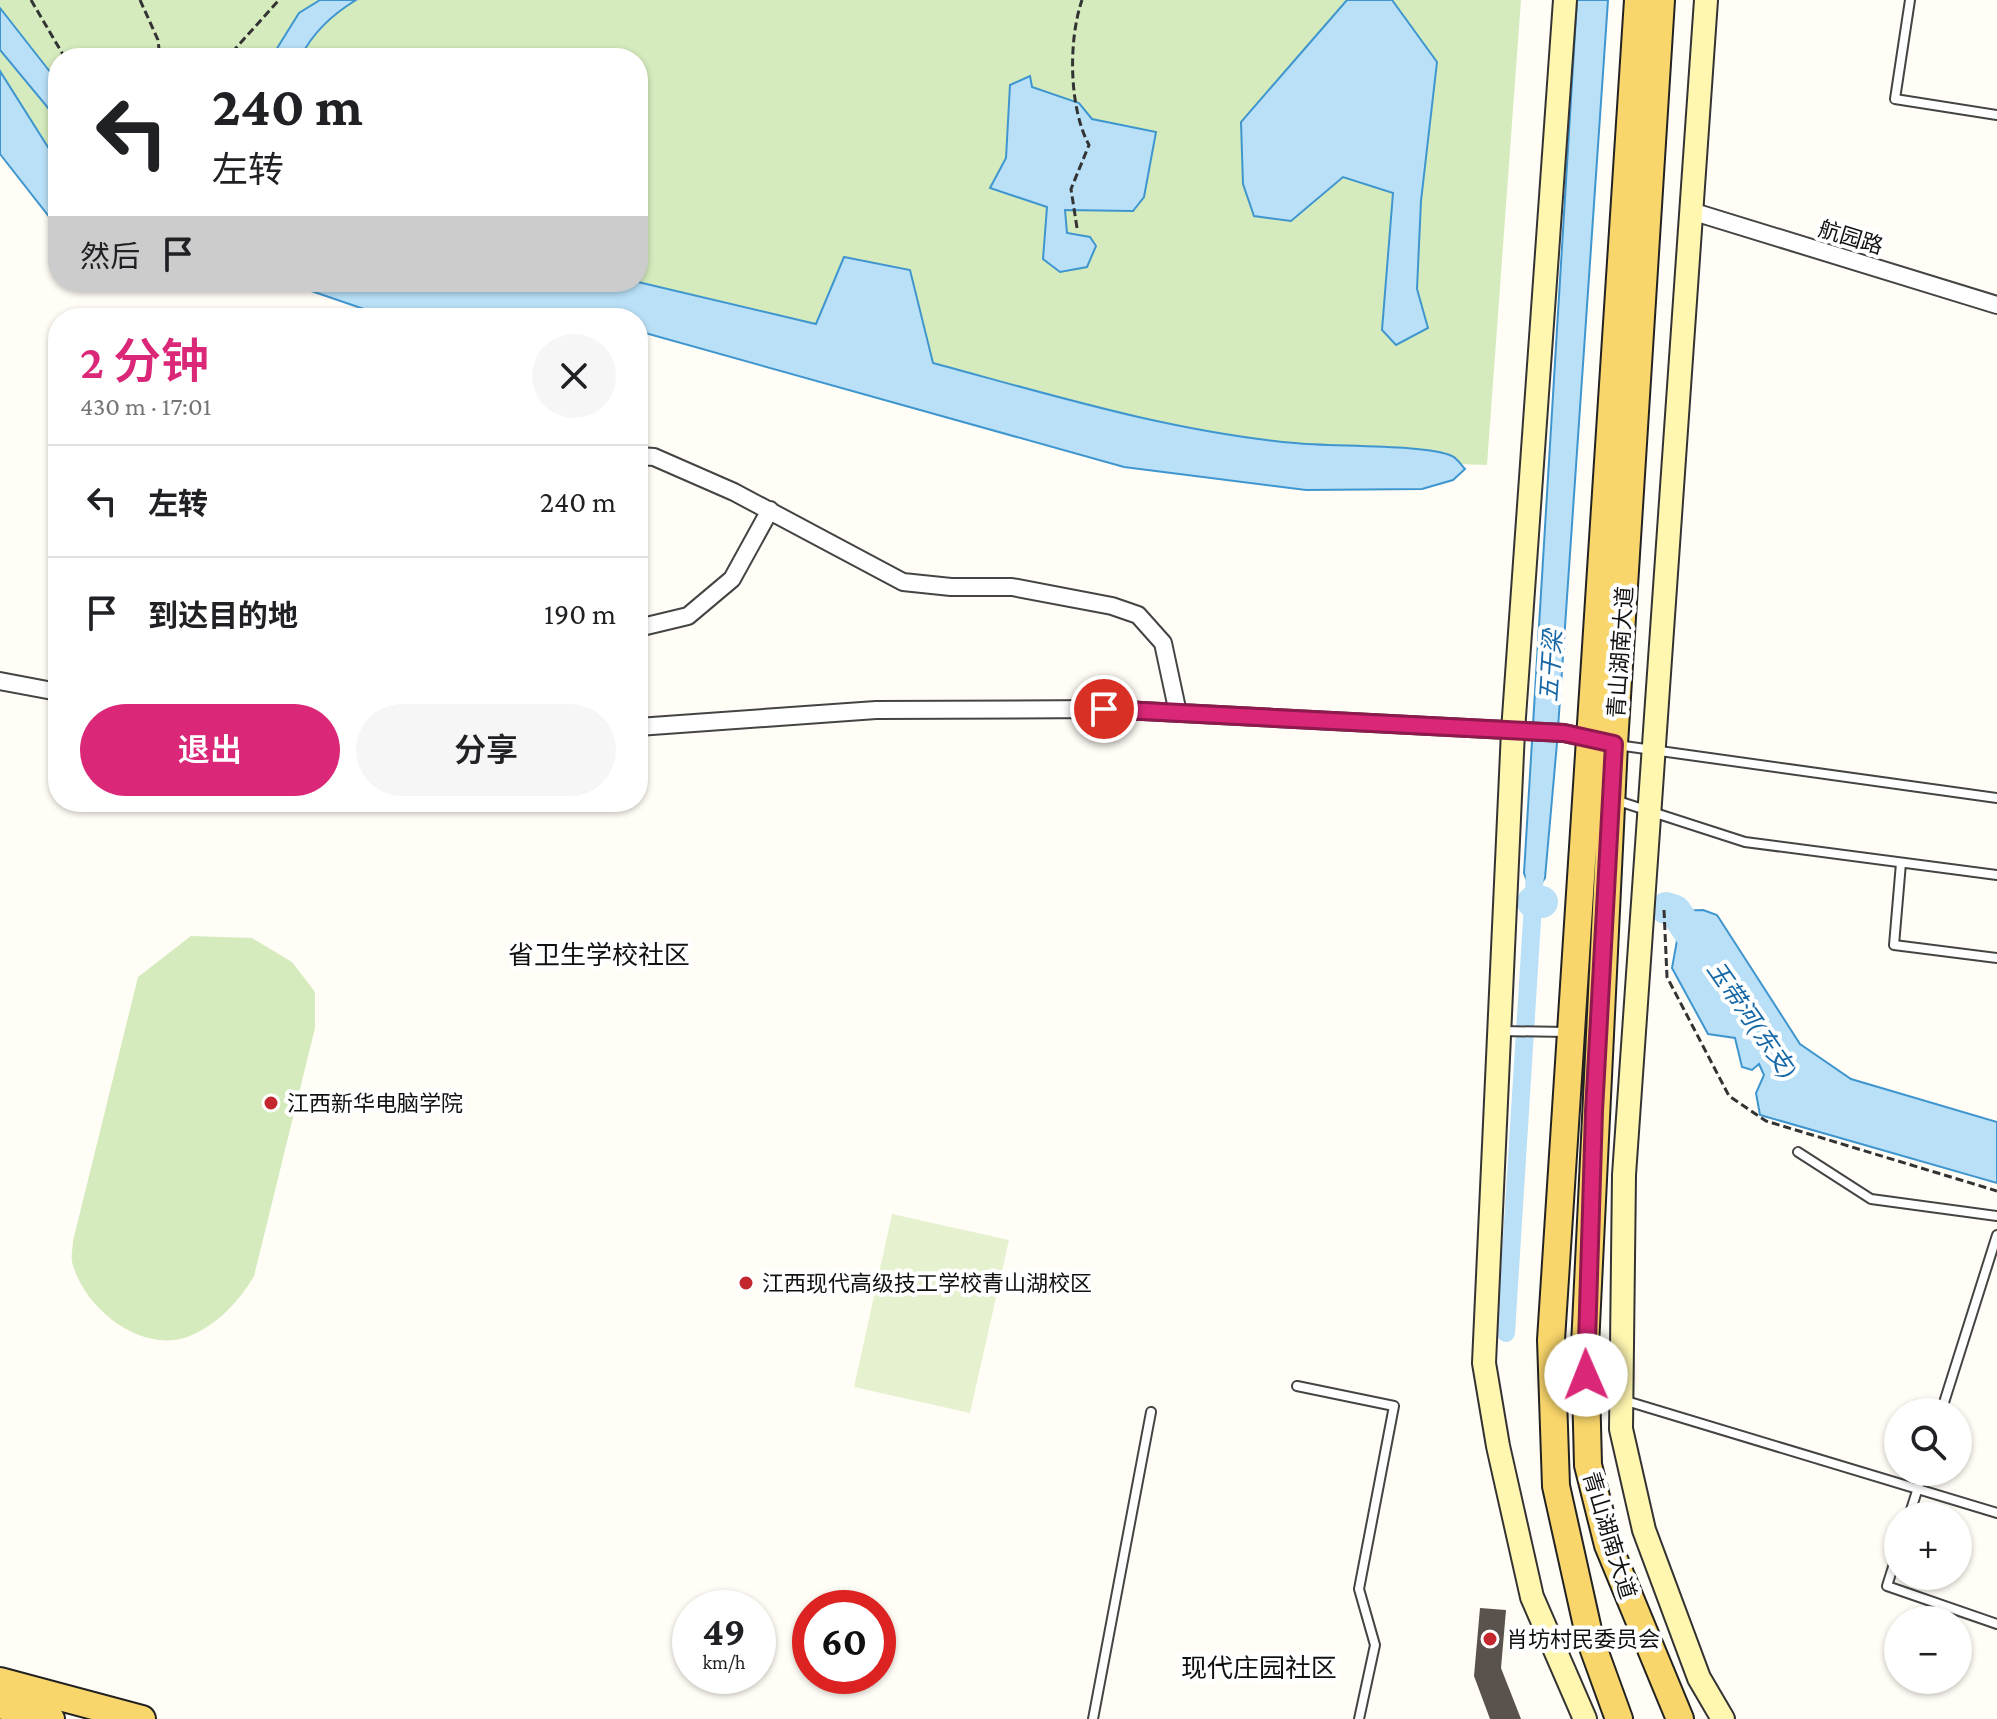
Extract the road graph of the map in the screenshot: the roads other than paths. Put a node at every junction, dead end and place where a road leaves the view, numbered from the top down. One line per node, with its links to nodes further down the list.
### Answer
1 (1565, 0): 16 (main road)
2 (1638, 0): 17 (main road, 青山湖南大道)
3 (1661, 0): 17 (main road, 青山湖南大道)
4 (1706, 0): 7 (main road)
5 (1910, 0): 6 (lane)
6 (1997, 115)
7 (1691, 211): 8 (street, 航园路); 18 (main road)
8 (1997, 305)
9 (648, 457): 10 (street)
10 (770, 510): 11 (street); 14 (street)
11 (648, 626)
12 (0, 681): 13 (street)
13 (48, 690)
14 (1178, 713): 15 (street); 16 (street)
15 (648, 726)
16 (1516, 731): 17 (street); 25 (main road)
17 (1602, 742): 18 (lane); 20 (main road, 青山湖南大道); 26 (main road, 青山湖南大道)
18 (1654, 750): 19 (lane); 21 (main road)
19 (1997, 798)
20 (1612, 799): 21 (lane); 48 (main road, 青山湖南大道)
21 (1649, 811): 22 (lane); 32 (main road)
22 (1901, 863): 23 (lane); 24 (lane)
23 (1997, 875)
24 (1997, 958)
25 (1503, 1032): 26 (lane); 46 (main road)
26 (1560, 1033): 47 (main road, 青山湖南大道)
27 (1798, 1152): 28 (lane)
28 (1997, 1216)
29 (1997, 1235): 31 (lane)
30 (1297, 1386): 45 (lane)
31 (1945, 1398)
32 (1620, 1399): 35 (lane); 49 (main road)
33 (1151, 1412): 44 (lane)
34 (1918, 1486): 35 (lane)
35 (1917, 1489): 36 (lane); 37 (lane)
36 (1913, 1502)
37 (1997, 1513)
38 (1899, 1590): 39 (lane)
39 (1997, 1624)
40 (0, 1681): 43 (main road)
41 (0, 1705): 42 (main road)
42 (51, 1719)
43 (142, 1719)
44 (1093, 1719)
45 (1359, 1719)
46 (1585, 1719)
47 (1619, 1719)
48 (1680, 1719)
49 (1723, 1719)

